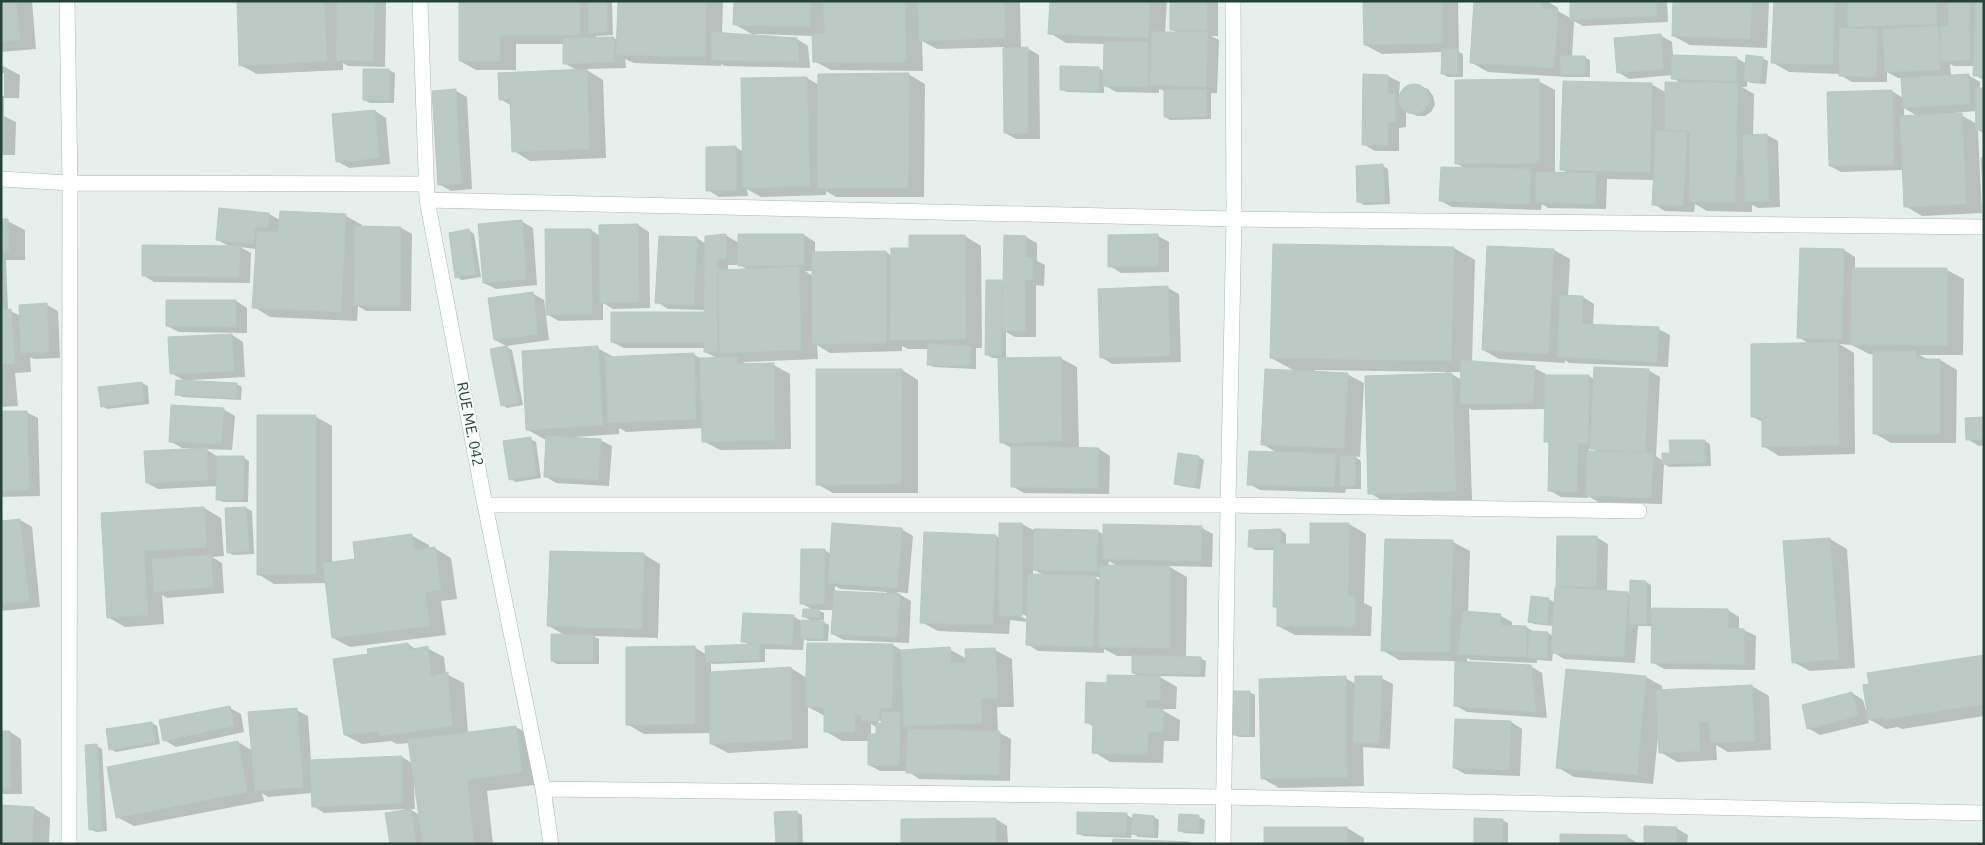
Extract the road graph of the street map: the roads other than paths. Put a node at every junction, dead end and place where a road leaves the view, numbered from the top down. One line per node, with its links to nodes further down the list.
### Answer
1 (67, 1): 5 (street)
2 (420, 1): 6 (street, RUE ME. 042)
3 (1233, 1): 8 (street)
4 (1, 179): 5 (street)
5 (70, 183): 6 (street); 16 (street)
6 (427, 184): 7 (street, RUE ME. 042)
7 (427, 200): 8 (street); 10 (street, RUE ME. 042)
8 (1234, 219): 9 (street); 11 (street)
9 (1984, 227)
10 (485, 505): 11 (street); 13 (street, RUE ME. 042)
11 (1228, 505): 12 (street); 14 (street)
12 (1639, 511)
13 (543, 789): 14 (street); 17 (street, RUE ME. 042)
14 (1224, 797): 15 (street); 18 (street)
15 (1984, 813)
16 (69, 844)
17 (552, 844)
18 (1224, 844)

